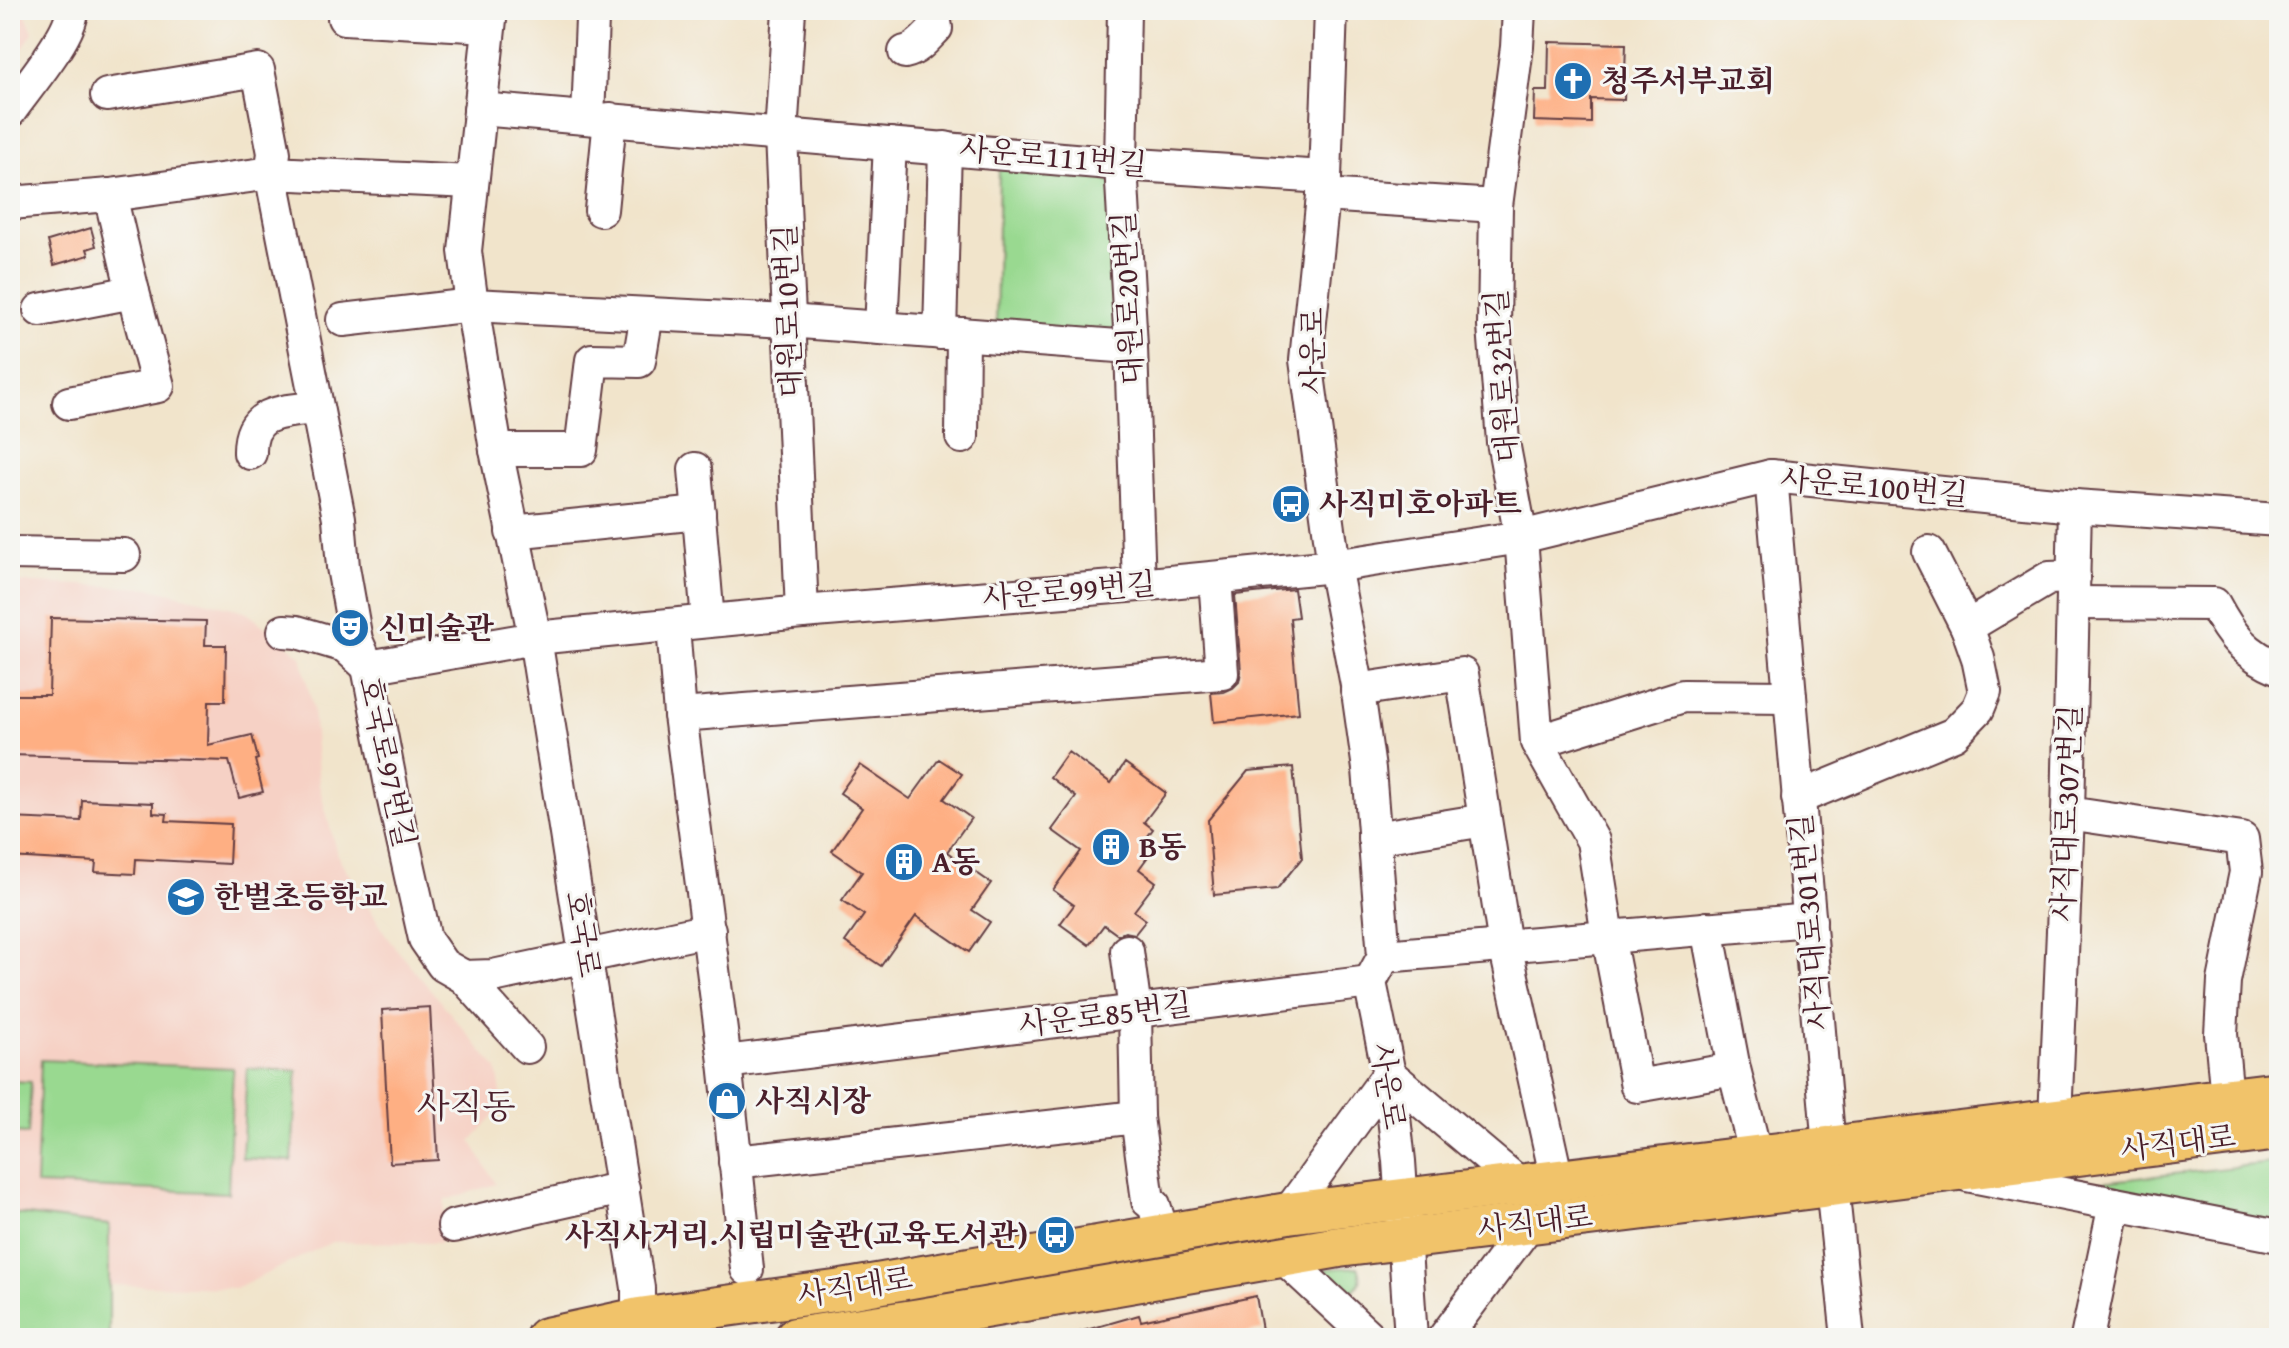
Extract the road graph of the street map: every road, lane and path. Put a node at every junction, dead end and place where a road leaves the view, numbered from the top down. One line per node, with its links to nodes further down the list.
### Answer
1 (72, 10): 13 (street)
2 (789, 10): 15 (street, 대원로10번길)
3 (933, 10): 10 (street)
4 (1124, 10): 18 (street, 대원로20번길)
5 (1331, 10): 21 (street, 사운로)
6 (1519, 10): 24 (street, 대원로32번길)
7 (344, 18): 8 (street, 호국로)
8 (490, 18): 12 (street, 호국로)
9 (592, 19): 14 (street)
10 (905, 52)
11 (107, 95): 19 (street, 호국로97번길)
12 (480, 109): 14 (street, 사운로111번길); 20 (street, 호국로)
13 (10, 111)
14 (599, 119): 15 (street, 사운로111번길); 25 (street)
15 (781, 135): 16 (street, 사운로111번길); 31 (street, 대원로10번길)
16 (890, 144): 17 (street, 사운로111번길); 32 (street)
17 (945, 148): 18 (street, 사운로111번길); 33 (street)
18 (1121, 164): 21 (street, 사운로111번길); 34 (street, 대원로20번길)
19 (271, 173): 20 (street); 22 (street); 36 (street, 호국로97번길)
20 (472, 182): 27 (street, 호국로)
21 (1324, 186): 24 (street, 사운로111번길); 50 (street, 사운로)
22 (110, 195): 23 (street); 26 (street)
23 (10, 203)
24 (1496, 206): 46 (street, 대원로32번길)
25 (601, 210)
26 (133, 292): 28 (street); 35 (street)
27 (472, 305): 29 (street); 30 (street); 38 (street, 호국로)
28 (40, 310)
29 (647, 314): 31 (street); 38 (street)
30 (343, 320)
31 (788, 321): 32 (street); 54 (street, 대원로10번길)
32 (881, 328): 33 (street)
33 (952, 334): 34 (street); 37 (street)
34 (1131, 347): 52 (street, 대원로20번길)
35 (69, 403)
36 (316, 408): 39 (street); 60 (street, 호국로97번길)
37 (962, 437)
38 (496, 450): 45 (street, 호국로)
39 (250, 453)
40 (695, 469): 43 (street)
41 (1771, 476): 42 (street, 사운로100번길); 46 (street, 사운로100번길); 63 (street, 사직대로301번길)
42 (2075, 506): 44 (street, 사운로100번길); 53 (street, 사직대로307번길)
43 (699, 513): 45 (street); 55 (street)
44 (2279, 520)
45 (512, 532): 59 (street, 호국로)
46 (1521, 537): 50 (street, 사운로100번길); 65 (street, 대원로32번길)
47 (1929, 552): 57 (street)
48 (10, 553): 49 (street)
49 (124, 555)
50 (1334, 566): 51 (street, 사운로99번길); 62 (street, 사운로)
51 (1215, 578): 52 (street, 사운로99번길); 64 (street)
52 (1139, 585): 54 (street, 사운로99번길)
53 (2074, 590): 57 (street); 61 (street); 67 (street, 사직대로307번길)
54 (802, 612): 55 (street, 사운로99번길)
55 (708, 621): 56 (street, 사운로99번길)
56 (673, 626): 59 (street, 사운로99번길); 64 (street)
57 (1967, 627): 66 (street)
58 (284, 631): 60 (street)
59 (535, 638): 60 (street, 사운로99번길); 76 (street, 호국로)
60 (368, 667): 78 (street, 호국로97번길)
61 (2279, 668)
62 (1357, 690): 68 (street, 사직대로); 69 (street, 사운로)
63 (1790, 697): 65 (street); 66 (street, 사직대로301번길)
64 (680, 715): 72 (street)
65 (1537, 742): 73 (street, 대원로32번길)
66 (1798, 798): 70 (street, 사직대로301번길)
67 (2068, 813): 85 (street); 87 (street, 사직대로307번길)
68 (1485, 820): 69 (street); 74 (street, 사직대로)
69 (1374, 838): 77 (street, 사운로)
70 (1810, 920): 71 (street, 사운로85번길); 89 (street, 사직대로301번길)
71 (1707, 928): 73 (street, 사운로85번길); 82 (street)
72 (709, 930): 76 (street); 81 (street)
73 (1608, 936): 74 (street, 사운로85번길); 82 (street, 대원로32번길)
74 (1505, 945): 77 (street, 사운로85번길); 93 (street, 사직대로)
75 (1127, 951): 79 (street)
76 (586, 956): 78 (street); 95 (street, 호국로)
77 (1377, 969): 79 (street, 사운로85번길); 83 (street, 사운로)
78 (464, 977): 80 (street, 호국로97번길)
79 (1135, 1011): 81 (street, 사운로85번길); 86 (street)
80 (527, 1047)
81 (725, 1062): 91 (street)
82 (1734, 1069): 90 (street)
83 (1389, 1074): 93 (street); 96 (street, 사운로); 98 (street)
84 (2279, 1092): 85 (main road, 사직대로)
85 (2227, 1098): 87 (main road, 사직대로)
86 (1137, 1117): 91 (street); 101 (street)
87 (2055, 1119): 89 (main road, 사직대로)
88 (2279, 1130): 92 (main road, 사직대로)
89 (1829, 1147): 90 (main road, 사직대로)
90 (1756, 1156): 93 (main road, 사직대로)
91 (735, 1162): 105 (street)
92 (1948, 1172): 94 (main road, 사직대로); 97 (street)
93 (1539, 1182): 96 (main road, 사직대로)
94 (1832, 1186): 99 (main road, 사직대로); 113 (street)
95 (623, 1188): 100 (street); 106 (street, 호국로)
96 (1402, 1199): 98 (main road, 사직대로); 103 (street, 사운로)
97 (2115, 1204): 102 (street); 114 (street)
98 (1288, 1213): 101 (main road, 사직대로)
99 (1529, 1224): 103 (main road, 사직대로); 112 (street)
100 (454, 1226)
101 (1163, 1234): 106 (main road, 사직대로)
102 (2279, 1236)
103 (1404, 1240): 104 (main road, 사직대로); 111 (street, 사운로)
104 (1282, 1256): 107 (main road, 사직대로); 110 (street)
105 (747, 1269)
106 (638, 1328): 108 (main road, 사직대로)
107 (921, 1328): 109 (main road, 사직대로)
108 (546, 1338)
109 (795, 1338)
110 (1370, 1338)
111 (1411, 1338)
112 (1444, 1338)
113 (1848, 1338)
114 (2087, 1338)

